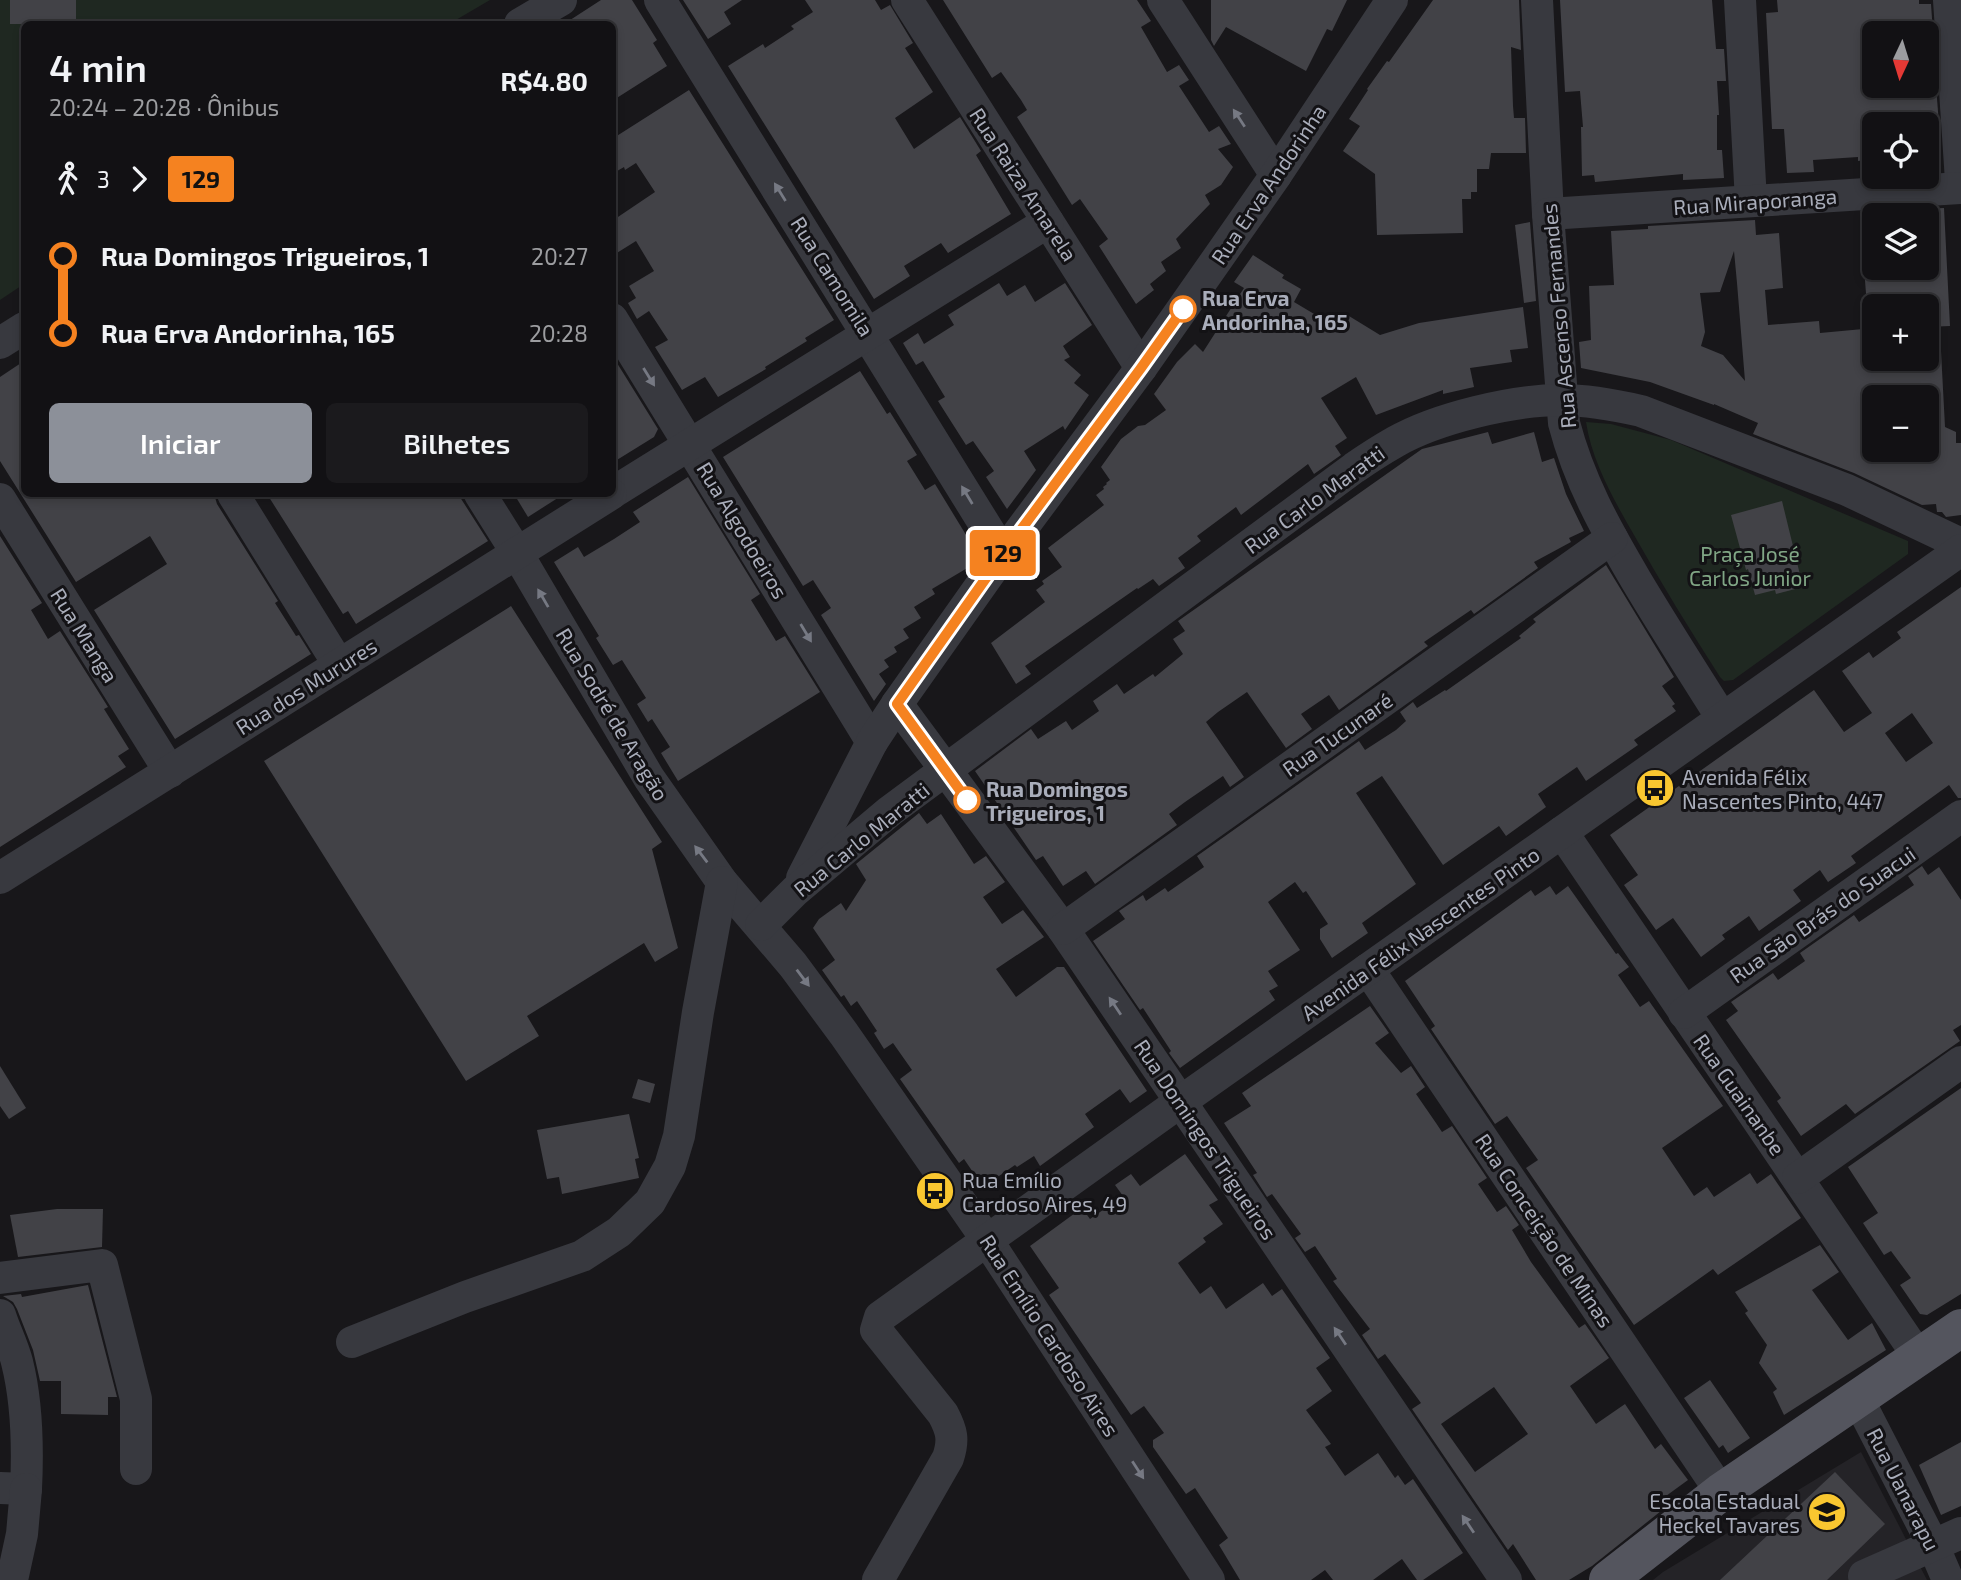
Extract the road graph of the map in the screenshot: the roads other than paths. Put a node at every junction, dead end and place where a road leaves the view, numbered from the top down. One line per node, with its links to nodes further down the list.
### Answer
1 (561, 0): 9 (street)
2 (660, 0): 18 (street, Rua Camomila, one-way to 2)
3 (906, 0): 15 (street, Rua Raiza Amarela)
4 (1163, 0): 10 (street, one-way to 4)
5 (1392, 0): 10 (street, Rua Erva Andorinha)
6 (1537, 0): 14 (street, Rua Ascenso Fernandes)
7 (1740, 0): 13 (street)
8 (1949, 0): 11 (street)
9 (525, 21)
10 (1276, 175): 20 (street, Rua Erva Andorinha)
11 (1961, 181)
12 (1961, 188): 13 (street, Rua Miraporanga)
13 (1751, 201): 14 (street, Rua Miraporanga)
14 (1548, 214): 21 (street, Rua Ascenso Fernandes)
15 (1048, 222): 18 (street, Rua dos Murures); 20 (street, Rua Raiza Amarela)
16 (616, 325): 22 (street, Rua Algodoeiros, one-way to 22)
17 (21, 330): 19 (street)
18 (868, 332): 22 (street, Rua dos Murures); 32 (street, Rua Camomila, one-way to 18)
19 (0, 343)
20 (1141, 368): 32 (street, Rua Erva Andorinha)
21 (1561, 400): 28 (street, Rua Ascenso Fernandes); 29 (street, Rua Carlo Maratti); 37 (street, Rua Carlo Maratti)
22 (690, 443): 23 (street, Rua dos Murures); 36 (street, Rua Algodoeiros, one-way to 36)
23 (616, 490)
24 (235, 497): 33 (street)
25 (482, 497): 31 (street, Rua Sodré de Aragão)
26 (606, 497): 31 (street, Rua dos Murures)
27 (0, 499): 38 (street, Rua Manga)
28 (1612, 538): 35 (street, Rua Ascenso Fernandes); 45 (street, Rua Tucunaré)
29 (1961, 544)
30 (1961, 550): 35 (street, Avenida Félix Nascentes Pinto)
31 (517, 553): 33 (street, Rua dos Murures); 42 (street, Rua Sodré de Aragão, one-way to 31)
32 (1003, 554): 34 (street, Rua Erva Andorinha)
33 (339, 665): 38 (street, Rua dos Murures)
34 (897, 704): 36 (street, Rua Erva Andorinha); 37 (street, Rua Domingos Trigueiros)
35 (1723, 718): 40 (street, Avenida Félix Nascentes Pinto)
36 (872, 742): 43 (street)
37 (945, 771): 43 (street, Rua Carlo Maratti); 45 (street, Rua Domingos Trigueiros)
38 (170, 772): 41 (street, Rua dos Murures)
39 (1961, 816): 47 (street, Rua São Brás do Suacui)
40 (1562, 832): 46 (street, Avenida Félix Nascentes Pinto); 47 (street, Rua Guainanbe)
41 (0, 878)
42 (722, 881): 44 (street, Rua Sodré de Aragão); 55 (street)
43 (795, 891): 44 (street, Rua Carlo Maratti)
44 (761, 925): 51 (street, Rua Emílio Cardoso Aires, one-way to 51)
45 (1063, 929): 49 (street, Rua Domingos Trigueiros, one-way to 45)
46 (1368, 969): 49 (street, Avenida Félix Nascentes Pinto); 60 (street, Rua Conceição de Minas)
47 (1684, 1013): 50 (street, Rua Guainanbe)
48 (1961, 1062): 50 (street)
49 (1180, 1102): 51 (street, Avenida Félix Nascentes Pinto); 66 (street, Rua Domingos Trigueiros, one-way to 49)
50 (1798, 1178): 56 (street, Rua Guainanbe)
51 (988, 1240): 64 (street, Avenida Félix Nascentes Pinto); 65 (street, Rua Emílio Cardoso Aires, one-way to 65)
52 (0, 1278): 58 (street)
53 (0, 1315): 59 (street)
54 (1961, 1328): 56 (main road)
55 (352, 1342)
56 (1918, 1356): 57 (main road)
57 (1858, 1399): 60 (main road); 61 (street, Rua Uanarapu)
58 (136, 1469)
59 (13, 1488): 63 (street)
60 (1721, 1492): 67 (main road)
61 (1947, 1539): 62 (street); 68 (street, Rua Uanarapu)
62 (1864, 1576)
63 (12, 1580)
64 (878, 1580)
65 (1209, 1580)
66 (1506, 1580)
67 (1608, 1580)
68 (1948, 1580)

